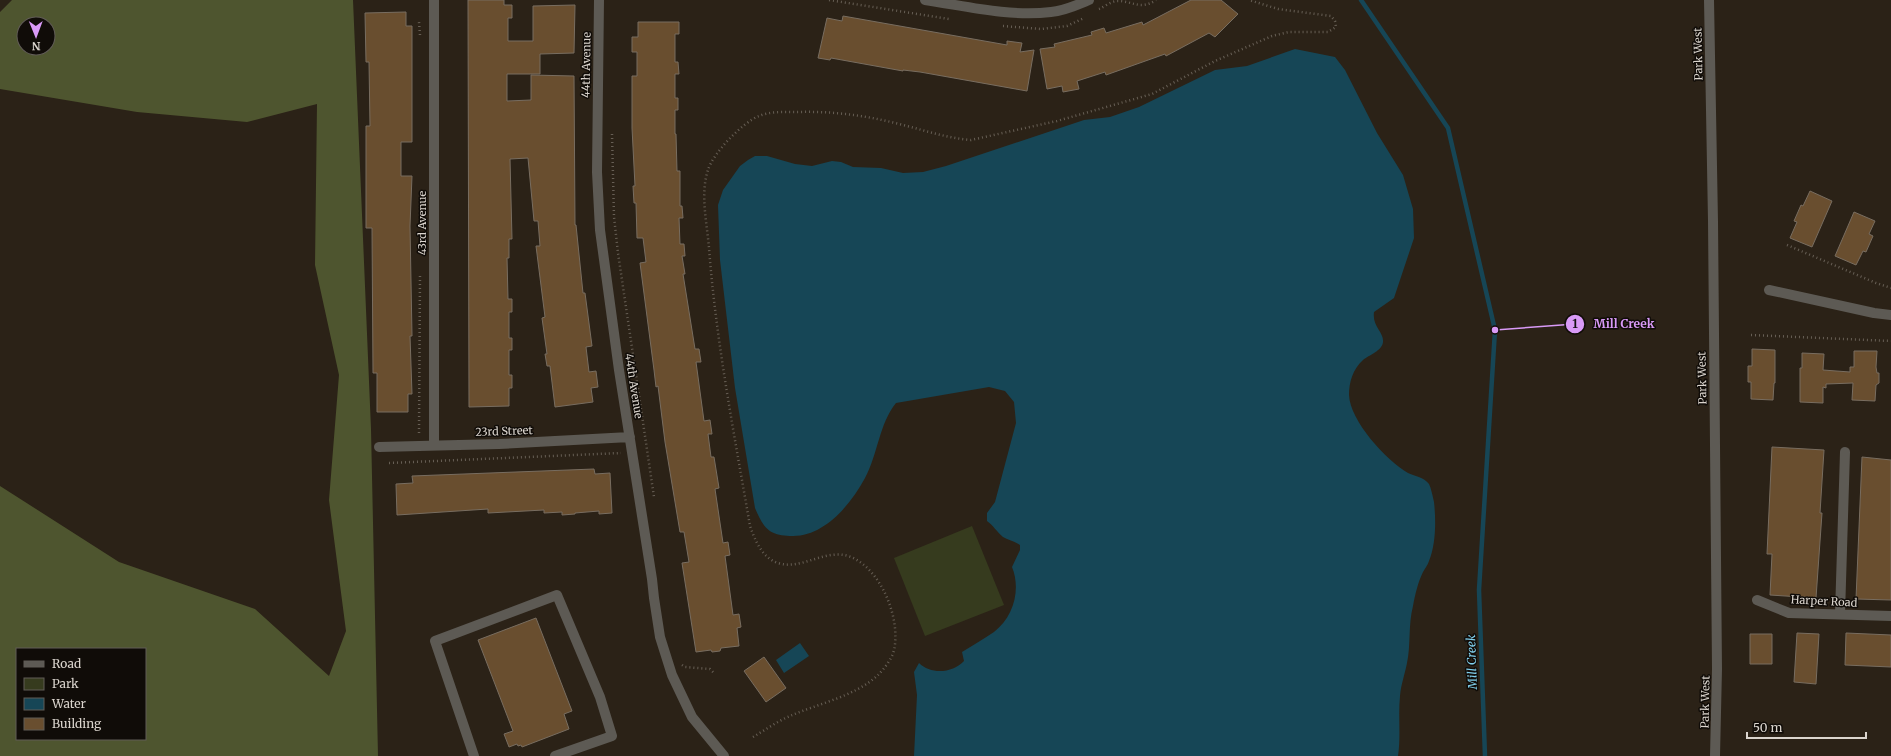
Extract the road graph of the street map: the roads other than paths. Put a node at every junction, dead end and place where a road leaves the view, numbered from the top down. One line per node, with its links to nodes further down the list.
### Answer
1 (434, 0): 9 (street, 43rd Avenue)
2 (599, 0): 8 (street, 44th Avenue)
3 (925, 0): 4 (street)
4 (1089, 0)
5 (1709, 0): 18 (street, Park West)
6 (1770, 290): 7 (street)
7 (1891, 315)
8 (630, 437): 9 (street, 23rd Street); 17 (street, 44th Avenue)
9 (434, 445): 10 (street, 23rd Street)
10 (379, 447)
11 (1845, 452): 13 (street)
12 (1757, 600): 13 (street, Harper Road)
13 (1840, 614): 14 (street, Harper Road)
14 (1891, 616)
15 (474, 756): 16 (street)
16 (555, 756)
17 (724, 756)
18 (1715, 756)

